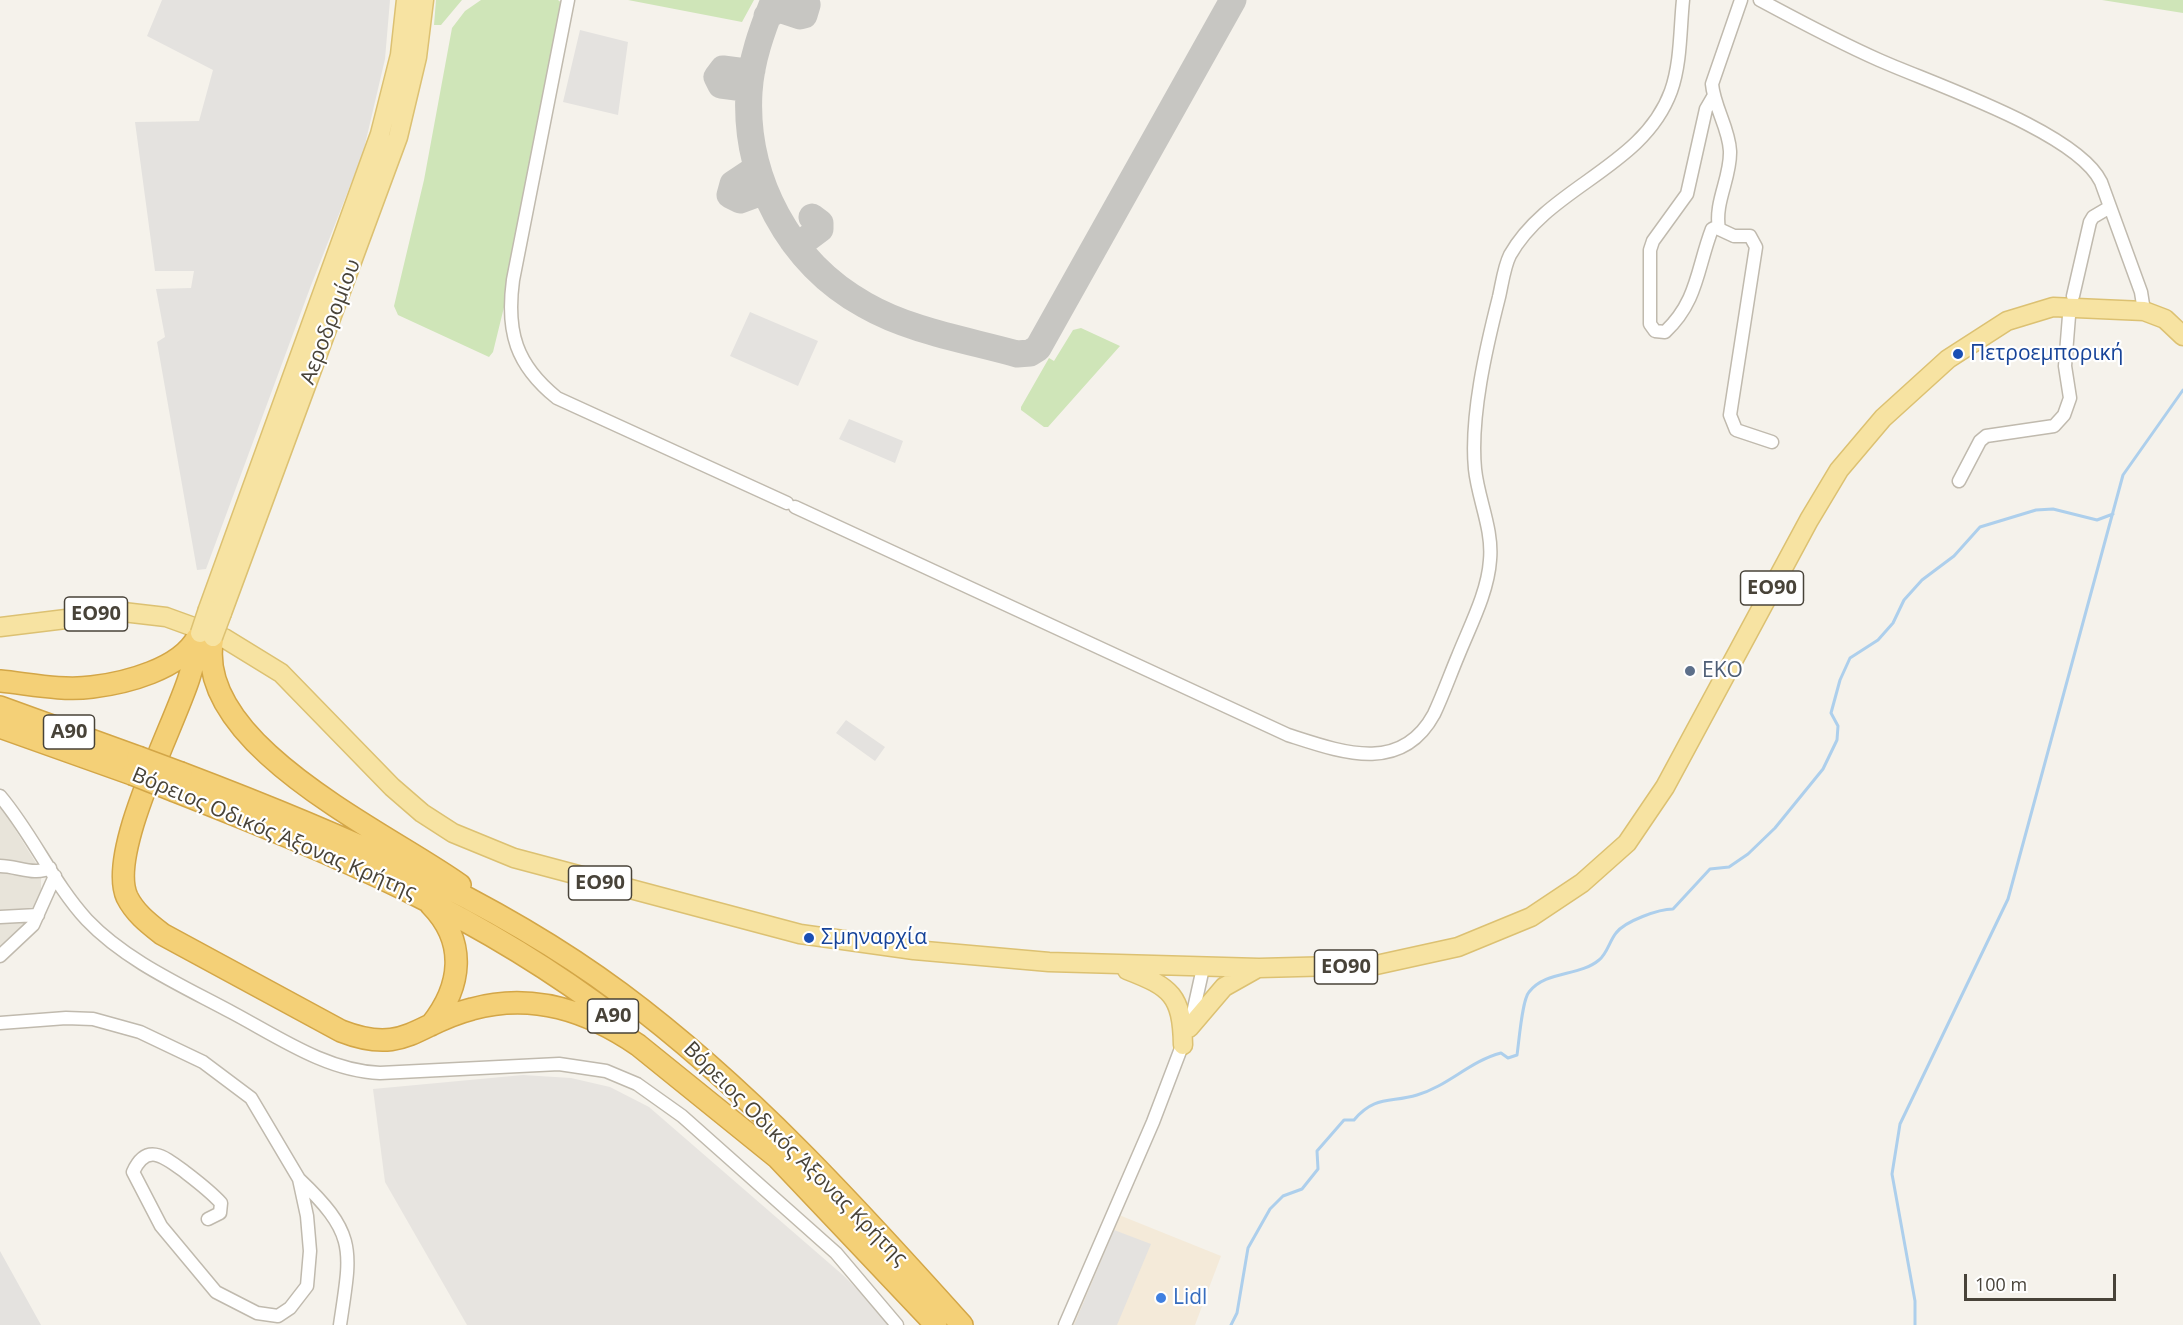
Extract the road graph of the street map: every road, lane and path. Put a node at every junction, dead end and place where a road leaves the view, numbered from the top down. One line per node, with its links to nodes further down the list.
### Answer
1 (406, 0): 16 (main road, Αεροδρομίου)
2 (424, 0): 16 (main road, Αεροδρομίου)
3 (568, 0): 4 (street)
4 (1684, 0)
5 (1741, 0): 7 (street)
6 (1760, 0): 8 (street)
7 (1713, 97): 9 (street); 9 (street)
8 (2110, 207): 10 (street); 11 (street)
9 (1718, 226): 14 (street)
10 (2073, 296)
11 (2144, 311): 13 (main road, ΕΟ90); 34 (main road, ΕΟ90)
12 (2069, 316): 15 (street)
13 (2183, 336)
14 (1772, 442)
15 (1959, 482)
16 (215, 611): 18 (main road, Αεροδρομίου, bridge)
17 (0, 627): 18 (main road, ΕΟ90)
18 (204, 642): 19 (highway); 30 (highway); 32 (main road, ΕΟ90); 36 (highway)
19 (0, 681)
20 (0, 707): 22 (highway, Βόρειος Οδικός Άξονας Κρήτης / Α90)
21 (0, 727): 22 (highway, Βόρειος Οδικός Άξονας Κρήτης / Α90)
22 (135, 766): 23 (highway, Βόρειος Οδικός Άξονας Κρήτης / Α90, bridge)
23 (178, 782): 27 (highway, Βόρειος Οδικός Άξονας Κρήτης / Α90); 30 (highway, Βόρειος Οδικός Άξονας Κρήτης / Α90)
24 (0, 796): 26 (street)
25 (0, 866): 26 (street)
26 (52, 872): 28 (street); 42 (street)
27 (422, 896): 36 (highway); 38 (highway, Βόρειος Οδικός Άξονας Κρήτης / Α90)
28 (38, 915): 29 (street); 31 (street)
29 (0, 917)
30 (521, 929): 44 (highway, Βόρειος Οδικός Άξονας Κρήτης / Α90)
31 (0, 956)
32 (1114, 965): 33 (main road, ΕΟ90); 37 (main road)
33 (1203, 968): 34 (main road, ΕΟ90); 37 (street)
34 (1259, 968): 37 (main road)
35 (0, 1023): 39 (street)
36 (431, 1025): 38 (highway)
37 (1186, 1036): 45 (street)
38 (784, 1163): 43 (highway, Βόρειος Οδικός Άξονας Κρήτης / Α90)
39 (299, 1179): 40 (street); 41 (street)
40 (208, 1219)
41 (340, 1325)
42 (897, 1325)
43 (936, 1325)
44 (962, 1325)
45 (1065, 1325)

